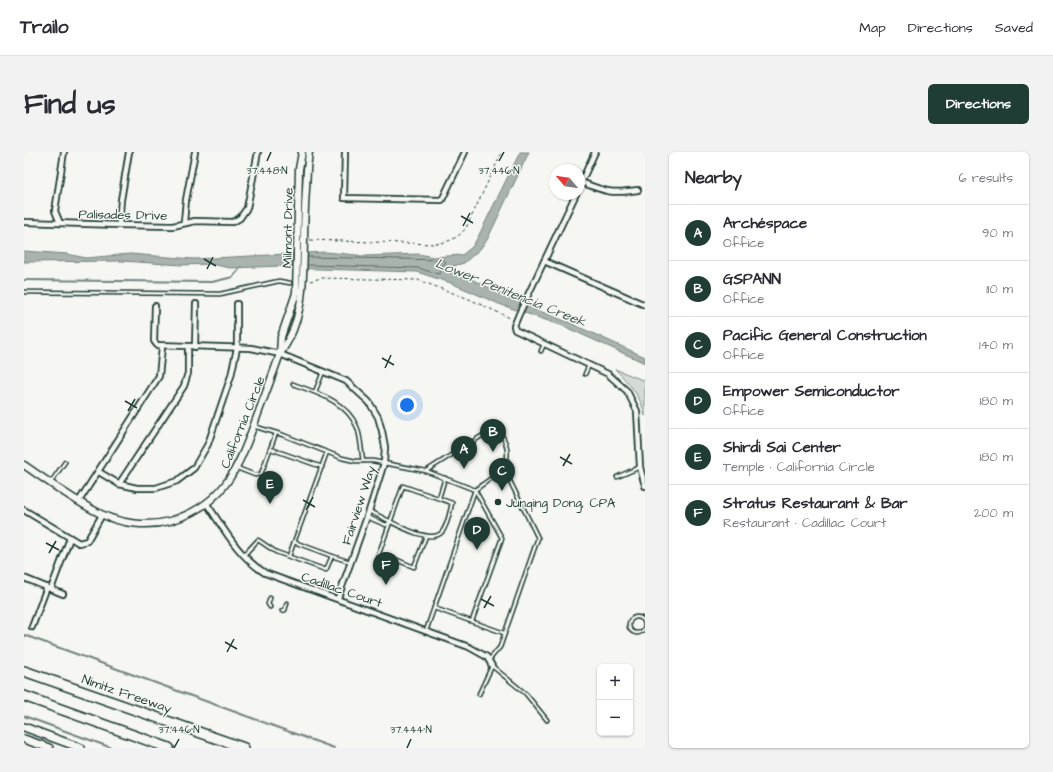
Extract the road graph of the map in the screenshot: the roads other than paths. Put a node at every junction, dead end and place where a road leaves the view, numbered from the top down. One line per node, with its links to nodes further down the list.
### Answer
1 (64, 152): 16 (street)
2 (129, 152): 17 (street)
3 (195, 152): 15 (street)
4 (258, 152): 15 (street, Palisades Drive)
5 (302, 152): 18 (street, Milmont Drive)
6 (309, 152): 18 (street, Milmont Drive)
7 (345, 152): 8 (street)
8 (465, 152)
9 (595, 152): 10 (street)
10 (585, 173)
11 (585, 184): 12 (street)
12 (638, 190)
13 (573, 200): 19 (street)
14 (24, 222): 16 (street, Palisades Drive)
15 (184, 222): 17 (street, Palisades Drive)
16 (60, 223): 17 (street, Palisades Drive)
17 (119, 226)
18 (301, 240): 20 (street, Milmont Drive)
19 (544, 261): 25 (street); 27 (street)
20 (301, 281): 33 (street, California Circle)
21 (290, 283): 22 (lane)
22 (24, 292)
23 (196, 304): 30 (street)
24 (237, 304): 31 (street)
25 (645, 305)
26 (155, 306): 28 (street)
27 (544, 344): 32 (lane); 34 (street)
28 (162, 347): 29 (street, Fairview Way); 52 (street)
29 (188, 347): 30 (street, Fairview Way); 56 (street)
30 (195, 347): 31 (street, Fairview Way)
31 (237, 348): 33 (street, Fairview Way); 56 (street)
32 (542, 351)
33 (280, 354): 35 (street, Fairview Way); 39 (street, California Circle)
34 (589, 365): 36 (lane); 48 (street)
35 (324, 371): 38 (lane); 45 (street, Fairview Way)
36 (585, 374)
37 (293, 384): 38 (lane)
38 (315, 392): 43 (lane)
39 (254, 426): 40 (lane); 49 (street, California Circle)
40 (276, 433): 41 (lane); 42 (lane)
41 (270, 449): 47 (lane); 49 (lane)
42 (327, 452): 43 (lane); 47 (lane)
43 (363, 461): 45 (lane)
44 (65, 462): 55 (lane)
45 (384, 464): 51 (lane); 63 (street, Fairview Way)
46 (24, 465): 55 (street, California Circle)
47 (322, 467): 69 (lane)
48 (640, 467): 53 (lane); 57 (street)
49 (237, 468): 61 (street, California Circle)
50 (504, 469): 51 (lane); 58 (lane); 88 (lane)
51 (426, 471): 54 (lane)
52 (98, 472): 56 (street); 60 (street)
53 (617, 477)
54 (445, 478): 58 (lane); 59 (lane)
55 (51, 483): 60 (street, California Circle)
56 (119, 484)
57 (645, 486)
58 (475, 490): 81 (lane); 85 (lane)
59 (439, 498): 66 (lane); 67 (lane)
60 (79, 501): 64 (street, California Circle)
61 (207, 504): 64 (street, California Circle); 70 (street, Cadillac Court)
62 (24, 510): 68 (street)
63 (369, 511): 65 (street, Fairview Way); 66 (lane)
64 (102, 514): 68 (street)
65 (367, 517): 66 (lane); 73 (street, Fairview Way)
66 (390, 522): 67 (lane); 67 (lane)
67 (426, 536)
68 (70, 538): 75 (street)
69 (294, 542): 71 (lane); 72 (lane)
70 (244, 556): 71 (lane); 78 (street, Cadillac Court)
71 (289, 556): 72 (lane)
72 (332, 556): 73 (lane)
73 (350, 563): 78 (street, Fairview Way)
74 (24, 578): 75 (street)
75 (49, 588): 76 (street); 86 (street)
76 (63, 594)
77 (270, 598): 80 (lane)
78 (338, 598): 87 (street, Cadillac Court)
79 (287, 603): 82 (lane)
80 (270, 607)
81 (434, 608): 85 (lane); 87 (lane)
82 (282, 611)
83 (643, 614): 84 (lane)
84 (640, 618): 84 (lane)
85 (472, 621): 88 (lane)
86 (32, 627)
87 (426, 631): 89 (street, Cadillac Court)
88 (504, 633): 89 (lane)
89 (489, 660): 90 (street)
90 (492, 666): 92 (lane); 94 (lane)
91 (24, 671): 102 (highway, Nimitz Freeway)
92 (479, 694)
93 (24, 696): 101 (highway)
94 (547, 720)
95 (24, 727): 96 (main road)
96 (44, 734): 98 (main road); 100 (main road)
97 (24, 739): 98 (main road)
98 (40, 745): 99 (main road)
99 (49, 748)
100 (81, 748)
101 (169, 748)
102 (244, 748)

